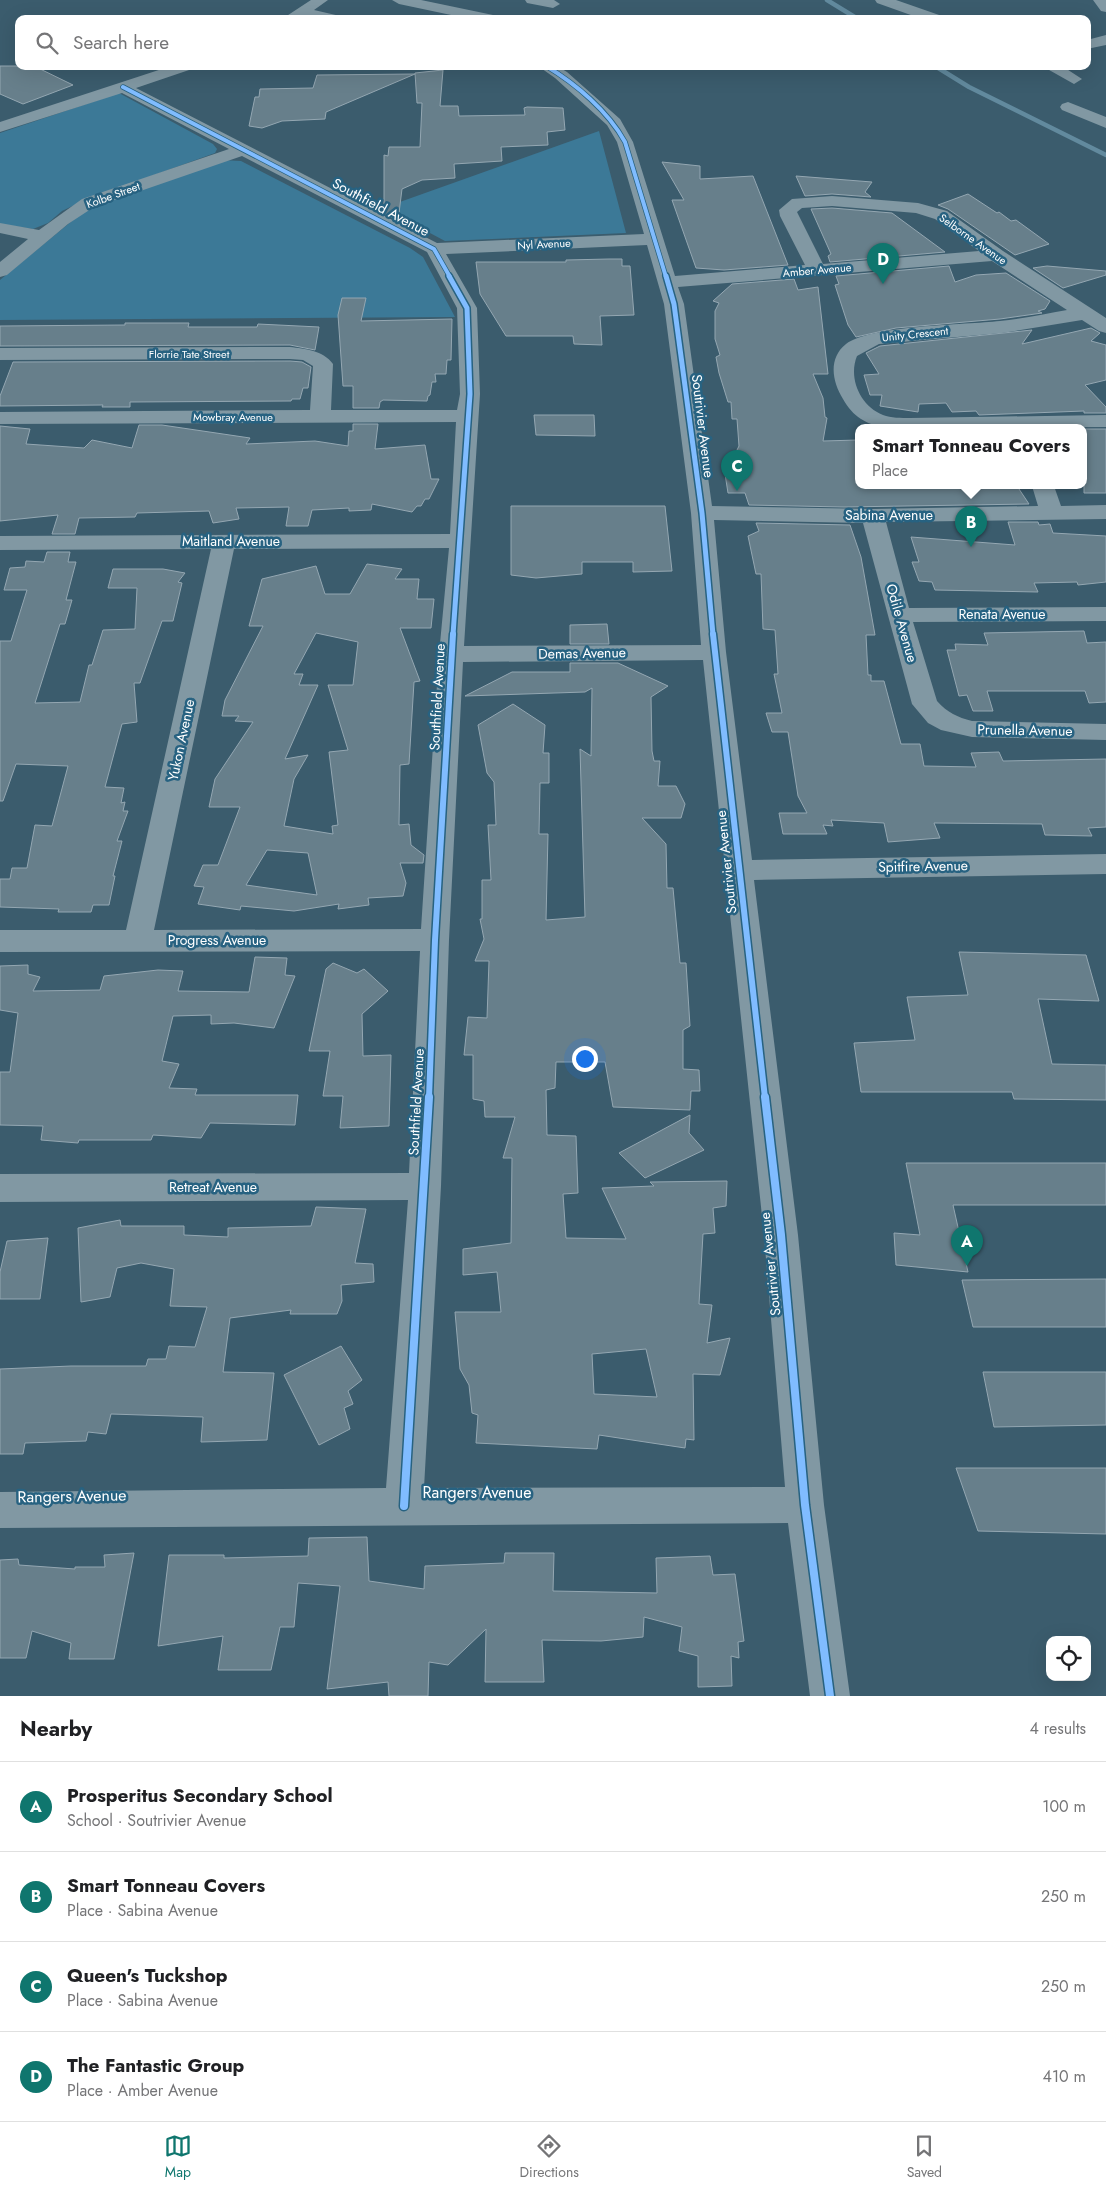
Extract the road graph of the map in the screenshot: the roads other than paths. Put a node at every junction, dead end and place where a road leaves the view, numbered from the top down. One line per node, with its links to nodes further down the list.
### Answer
1 (321, 0): 10 (street)
2 (399, 0): 8 (street)
3 (454, 0): 8 (street)
4 (532, 0): 7 (street)
5 (1100, 0): 9 (street)
6 (890, 1): 12 (street)
7 (553, 4)
8 (440, 8): 11 (street)
9 (1106, 8)
10 (295, 15)
11 (474, 15)
12 (927, 15)
13 (1106, 40): 14 (street)
14 (1091, 44)
15 (175, 70): 19 (street)
16 (553, 70): 26 (street, Soutrivier Avenue)
17 (1057, 70): 18 (street)
18 (1074, 79)
19 (123, 88): 22 (street); 23 (street, Southfield Avenue)
20 (1068, 107): 21 (street)
21 (1106, 123)
22 (0, 127)
23 (243, 150): 25 (street, Kolbe Street); 27 (street, Southfield Avenue)
24 (0, 228): 25 (street)
25 (41, 236): 29 (street, Kolbe Street)
26 (654, 239): 27 (street, Nyl Avenue); 31 (street, Soutrivier Avenue)
27 (434, 249): 36 (street, Southfield Avenue)
28 (996, 255): 30 (street, Amber Avenue); 30 (street, Selborne Avenue); 32 (street, Selborne Avenue)
29 (0, 270)
30 (817, 270): 31 (street, Amber Avenue)
31 (668, 282): 44 (street, Soutrivier Avenue)
32 (1086, 313): 33 (street, Selborne Avenue); 39 (street, Unity Crescent)
33 (1106, 327)
34 (0, 354): 35 (street, Florrie Tate Street)
35 (320, 416): 36 (street, Mowbray Avenue); 37 (street, Mowbray Avenue)
36 (467, 416): 47 (street, Southfield Avenue)
37 (0, 418)
38 (1106, 421): 40 (street, Unity Crescent)
39 (910, 424)
40 (1054, 424)
41 (1044, 489): 42 (street)
42 (1051, 512): 43 (street, Sabina Avenue); 45 (street, Sabina Avenue)
43 (1106, 512)
44 (702, 513): 45 (street, Sabina Avenue); 51 (street, Soutrivier Avenue)
45 (873, 516): 50 (street, Odile Avenue)
46 (224, 541): 47 (street, Maitland Avenue); 48 (street, Maitland Avenue); 57 (street, Yukon Avenue)
47 (461, 541): 52 (street, Southfield Avenue)
48 (0, 543)
49 (1106, 614): 50 (street, Renata Avenue)
50 (898, 615): 53 (street, Odile Avenue)
51 (714, 652): 52 (street, Demas Avenue); 56 (street, Soutrivier Avenue)
52 (451, 654): 58 (street, Southfield Avenue)
53 (944, 721): 54 (street, Prunella Avenue)
54 (1106, 732)
55 (1106, 864): 56 (street, Spitfire Avenue)
56 (740, 870): 62 (street, Soutrivier Avenue)
57 (138, 939): 58 (street, Progress Avenue); 59 (street, Progress Avenue)
58 (435, 940): 60 (street, Southfield Avenue)
59 (0, 941)
60 (425, 1186): 61 (street, Retreat Avenue); 63 (street, Southfield Avenue)
61 (0, 1188)
62 (804, 1505): 63 (street, Rangers Avenue); 65 (street, Soutrivier Avenue)
63 (404, 1506): 64 (street, Rangers Avenue)
64 (0, 1510)
65 (830, 1696)

